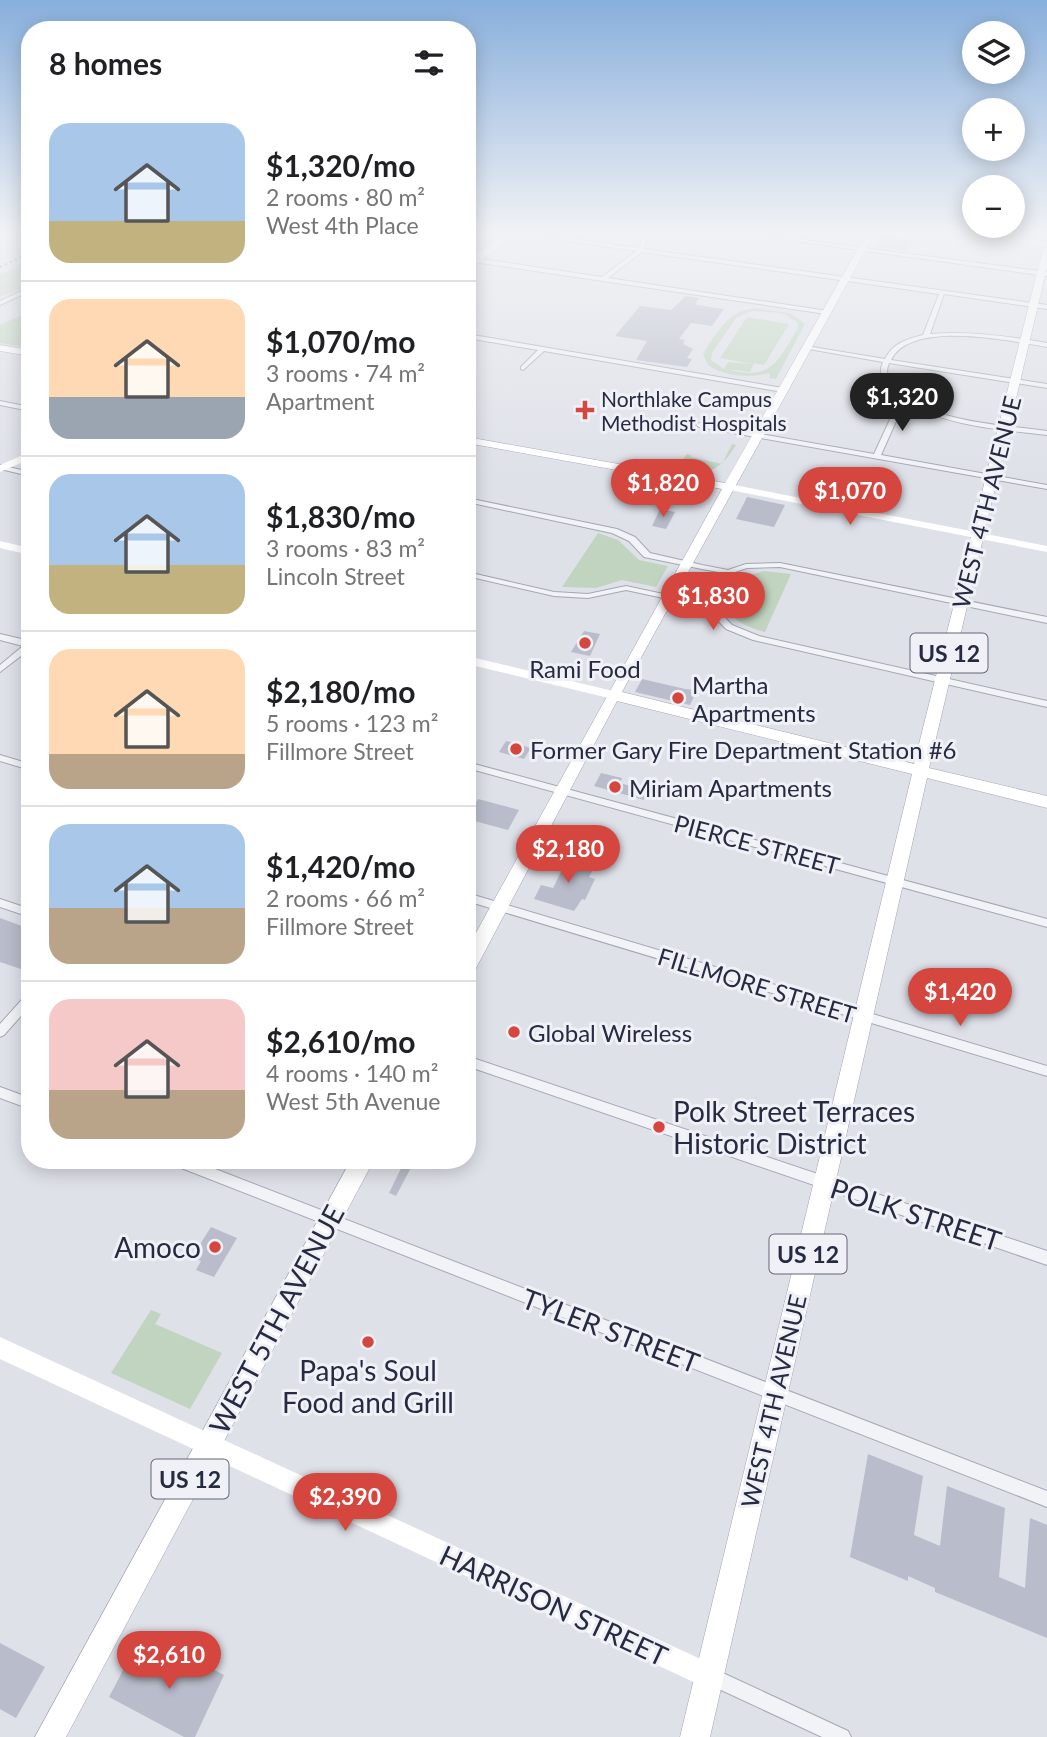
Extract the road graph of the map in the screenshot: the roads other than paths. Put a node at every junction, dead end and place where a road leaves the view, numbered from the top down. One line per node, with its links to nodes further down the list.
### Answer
1 (826, 312): 9 (main road)
2 (935, 312): 4 (street)
3 (1032, 312): 6 (main road, WEST 4TH AVENUE / US 12)
4 (926, 336): 6 (street); 12 (street)
5 (476, 338): 10 (street)
6 (1025, 341): 7 (street); 14 (main road, WEST 4TH AVENUE / US 12)
7 (1047, 345)
8 (0, 348): 11 (main road)
9 (806, 348): 12 (street); 16 (main road)
10 (543, 349): 13 (street); 16 (street)
11 (21, 352)
12 (885, 361): 14 (street); 17 (street)
13 (523, 368)
14 (1015, 381): 15 (street); 21 (main road, WEST 4TH AVENUE / US 12)
15 (1047, 386)
16 (783, 390): 23 (main road)
17 (903, 398): 21 (street); 27 (street)
18 (0, 403): 19 (street)
19 (21, 407)
20 (699, 425): 23 (street)
21 (1004, 426): 22 (street); 31 (main road, WEST 4TH AVENUE / US 12)
22 (1047, 433)
23 (758, 435): 27 (street); 33 (main road)
24 (476, 436): 26 (main road)
25 (476, 441): 26 (main road)
26 (548, 453): 33 (main road)
27 (877, 456): 31 (street)
28 (21, 459): 29 (street)
29 (1, 468): 30 (street)
30 (21, 472)
31 (992, 477): 32 (street); 35 (main road, WEST 4TH AVENUE / US 12)
32 (1047, 487)
33 (729, 488): 35 (street); 39 (main road)
34 (476, 502): 39 (street)
35 (978, 536): 37 (street); 42 (main road, WEST 4TH AVENUE / US 12)
36 (0, 544): 38 (street)
37 (1047, 549)
38 (21, 550)
39 (687, 564): 41 (main road); 42 (street)
40 (476, 576): 41 (street)
41 (668, 597): 49 (street); 50 (main road)
42 (961, 602): 43 (street); 49 (main road, WEST 4TH AVENUE / US 12)
43 (1047, 620)
44 (0, 637): 45 (street)
45 (21, 642)
46 (21, 651): 48 (street)
47 (476, 662): 50 (street)
48 (0, 669)
49 (943, 680): 51 (street); 55 (main road, WEST 4TH AVENUE / US 12)
50 (613, 695): 55 (main road); 56 (main road)
51 (1047, 704)
52 (0, 758): 53 (street)
53 (21, 764)
54 (476, 767): 56 (street, PIERCE STREET)
55 (921, 771): 57 (main road); 58 (main road, WEST 4TH AVENUE / US 12)
56 (562, 791): 58 (street, PIERCE STREET); 61 (main road)
57 (1047, 802)
58 (895, 881): 63 (street, PIERCE STREET); 66 (main road, WEST 4TH AVENUE / US 12)
59 (476, 900): 61 (street, FILLMORE STREET)
60 (0, 903): 62 (street)
61 (500, 907): 64 (main road); 66 (street, FILLMORE STREET)
62 (21, 910)
63 (1047, 922)
64 (476, 951)
65 (21, 1008): 67 (street)
66 (863, 1017): 69 (street, FILLMORE STREET); 74 (main road, WEST 4TH AVENUE / US 12)
67 (0, 1032)
68 (476, 1064): 74 (street, POLK STREET)
69 (1047, 1071)
70 (0, 1092): 71 (street)
71 (21, 1100)
72 (199, 1169): 75 (street, TYLER STREET)
73 (358, 1169): 75 (main road, WEST 5TH AVENUE / US 12)
74 (824, 1184): 76 (street, POLK STREET); 78 (main road, WEST 4TH AVENUE / US 12)
75 (330, 1220): 78 (street, TYLER STREET); 79 (main road, WEST 5TH AVENUE / US 12)
76 (1047, 1258)
77 (0, 1348): 79 (street, HARRISON STREET)
78 (775, 1394): 80 (street, TYLER STREET); 81 (main road, WEST 4TH AVENUE / US 12)
79 (208, 1445): 81 (street, HARRISON STREET); 82 (main road, WEST 5TH AVENUE / US 12)
80 (1047, 1499)
81 (709, 1676): 83 (main road, WEST 4TH AVENUE / US 12); 84 (street, HARRISON STREET)
82 (50, 1737)
83 (695, 1737)
84 (842, 1737)

